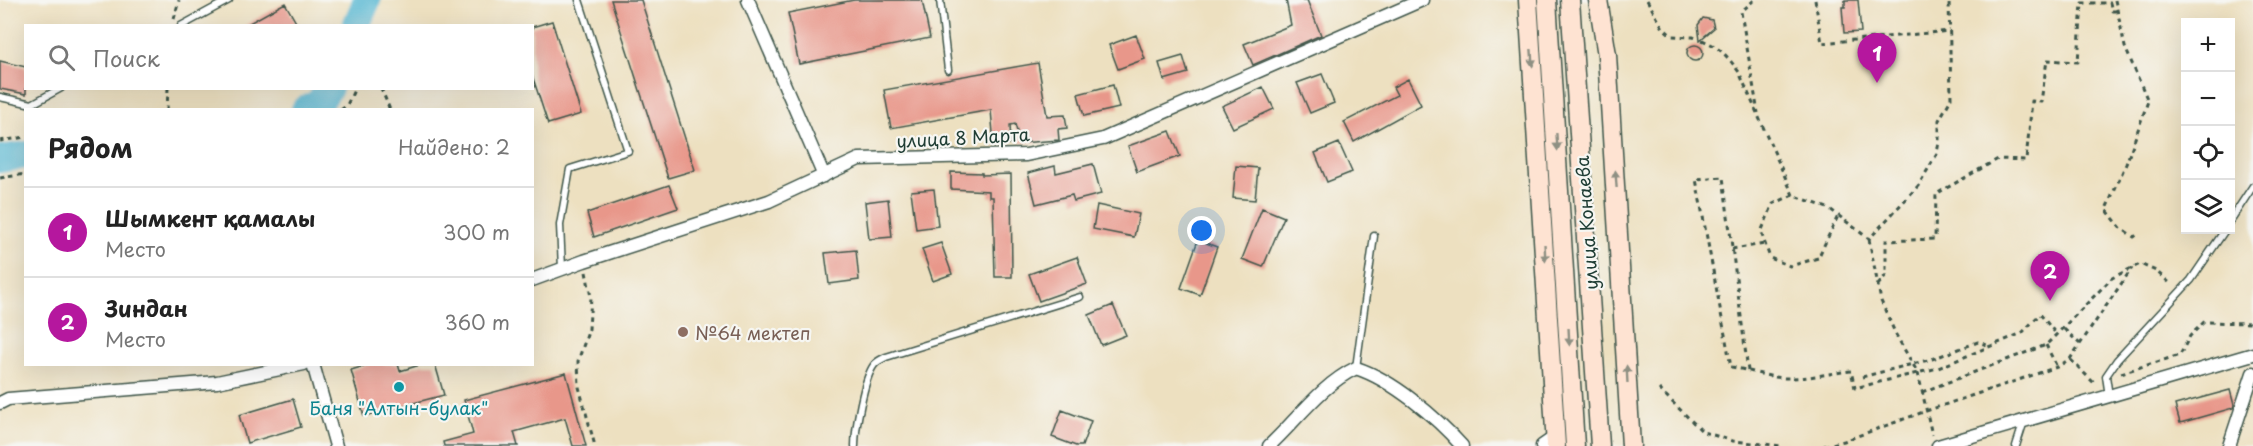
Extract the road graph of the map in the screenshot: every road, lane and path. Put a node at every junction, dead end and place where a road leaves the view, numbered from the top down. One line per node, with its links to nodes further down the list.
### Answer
1 (179, 0): 17 (path)
2 (229, 0): 18 (lane)
3 (579, 0): 47 (lane)
4 (748, 0): 33 (street)
5 (940, 0): 20 (lane)
6 (1422, 0): 33 (street, улица 8 Марта)
7 (1528, 0): 80 (main road, one-way to 80)
8 (1547, 0): 86 (main road, улица Конаева, one-way to 86)
9 (1570, 0): 87 (main road, улица Конаева)
10 (1598, 0): 77 (main road, улица Конаева, one-way to 10)
11 (1647, 0): 29 (path)
12 (1754, 0): 29 (path)
13 (1815, 0): 19 (path)
14 (1949, 0): 19 (path)
15 (2115, 0): 16 (path)
16 (2117, 10): 39 (path); 49 (path)
17 (173, 24)
18 (185, 24)
19 (1950, 31): 42 (path)
20 (948, 70)
21 (57, 90): 25 (lane)
22 (168, 90): 26 (path)
23 (354, 90): 27 (path)
24 (382, 90): 28 (path)
25 (0, 97)
26 (167, 108)
27 (343, 108)
28 (389, 108)
29 (1760, 121): 36 (path)
30 (24, 137): 31 (path)
31 (0, 141)
32 (24, 174): 34 (path)
33 (824, 176): 45 (street, улица 8 Марта)
34 (0, 178)
35 (2253, 186): 37 (lane)
36 (1793, 195): 38 (path); 43 (path)
37 (2235, 213)
38 (1838, 216): 42 (path); 43 (path)
39 (2138, 234)
40 (2222, 234): 50 (lane)
41 (1374, 236): 64 (lane)
42 (1869, 239): 49 (path)
43 (1766, 244): 44 (path)
44 (1732, 249): 65 (path); 65 (path)
45 (584, 261): 47 (street, улица 8 Марта); 82 (path)
46 (2132, 268): 50 (path); 53 (path); 56 (path)
47 (562, 269): 48 (street, улица 8 Марта)
48 (534, 279)
49 (1878, 285): 60 (path)
50 (2180, 292): 69 (lane)
51 (1080, 297): 83 (lane)
52 (2253, 323): 69 (path)
53 (2064, 329): 54 (path); 56 (path)
54 (2057, 335): 55 (path); 57 (path)
55 (2046, 345): 63 (path); 72 (path)
56 (2080, 345): 59 (path)
57 (1988, 346): 60 (path); 66 (path)
58 (2253, 354): 73 (street)
59 (2070, 359): 63 (path); 70 (path)
60 (1913, 364): 66 (path); 68 (path)
61 (294, 366): 74 (street)
62 (314, 366): 81 (street)
63 (2057, 367): 75 (path)
64 (1356, 368): 84 (street); 85 (street)
65 (1748, 371): 66 (path)
66 (1918, 373): 72 (path)
67 (2253, 373): 91 (street)
68 (1862, 377)
69 (2106, 378): 73 (lane)
70 (2092, 381)
71 (1659, 389): 88 (path)
72 (1922, 392): 75 (path)
73 (2109, 396): 76 (street)
74 (0, 403)
75 (1926, 411): 78 (path); 89 (path)
76 (2024, 421): 79 (street); 90 (lane)
77 (1631, 439)
78 (1935, 442): 79 (street)
79 (1967, 442)
80 (1551, 443)
81 (336, 446)
82 (595, 446)
83 (855, 446)
84 (1269, 446)
85 (1462, 446)
86 (1575, 446)
87 (1600, 446)
88 (1783, 446)
89 (1824, 446)
90 (2016, 446)
91 (2229, 446)

